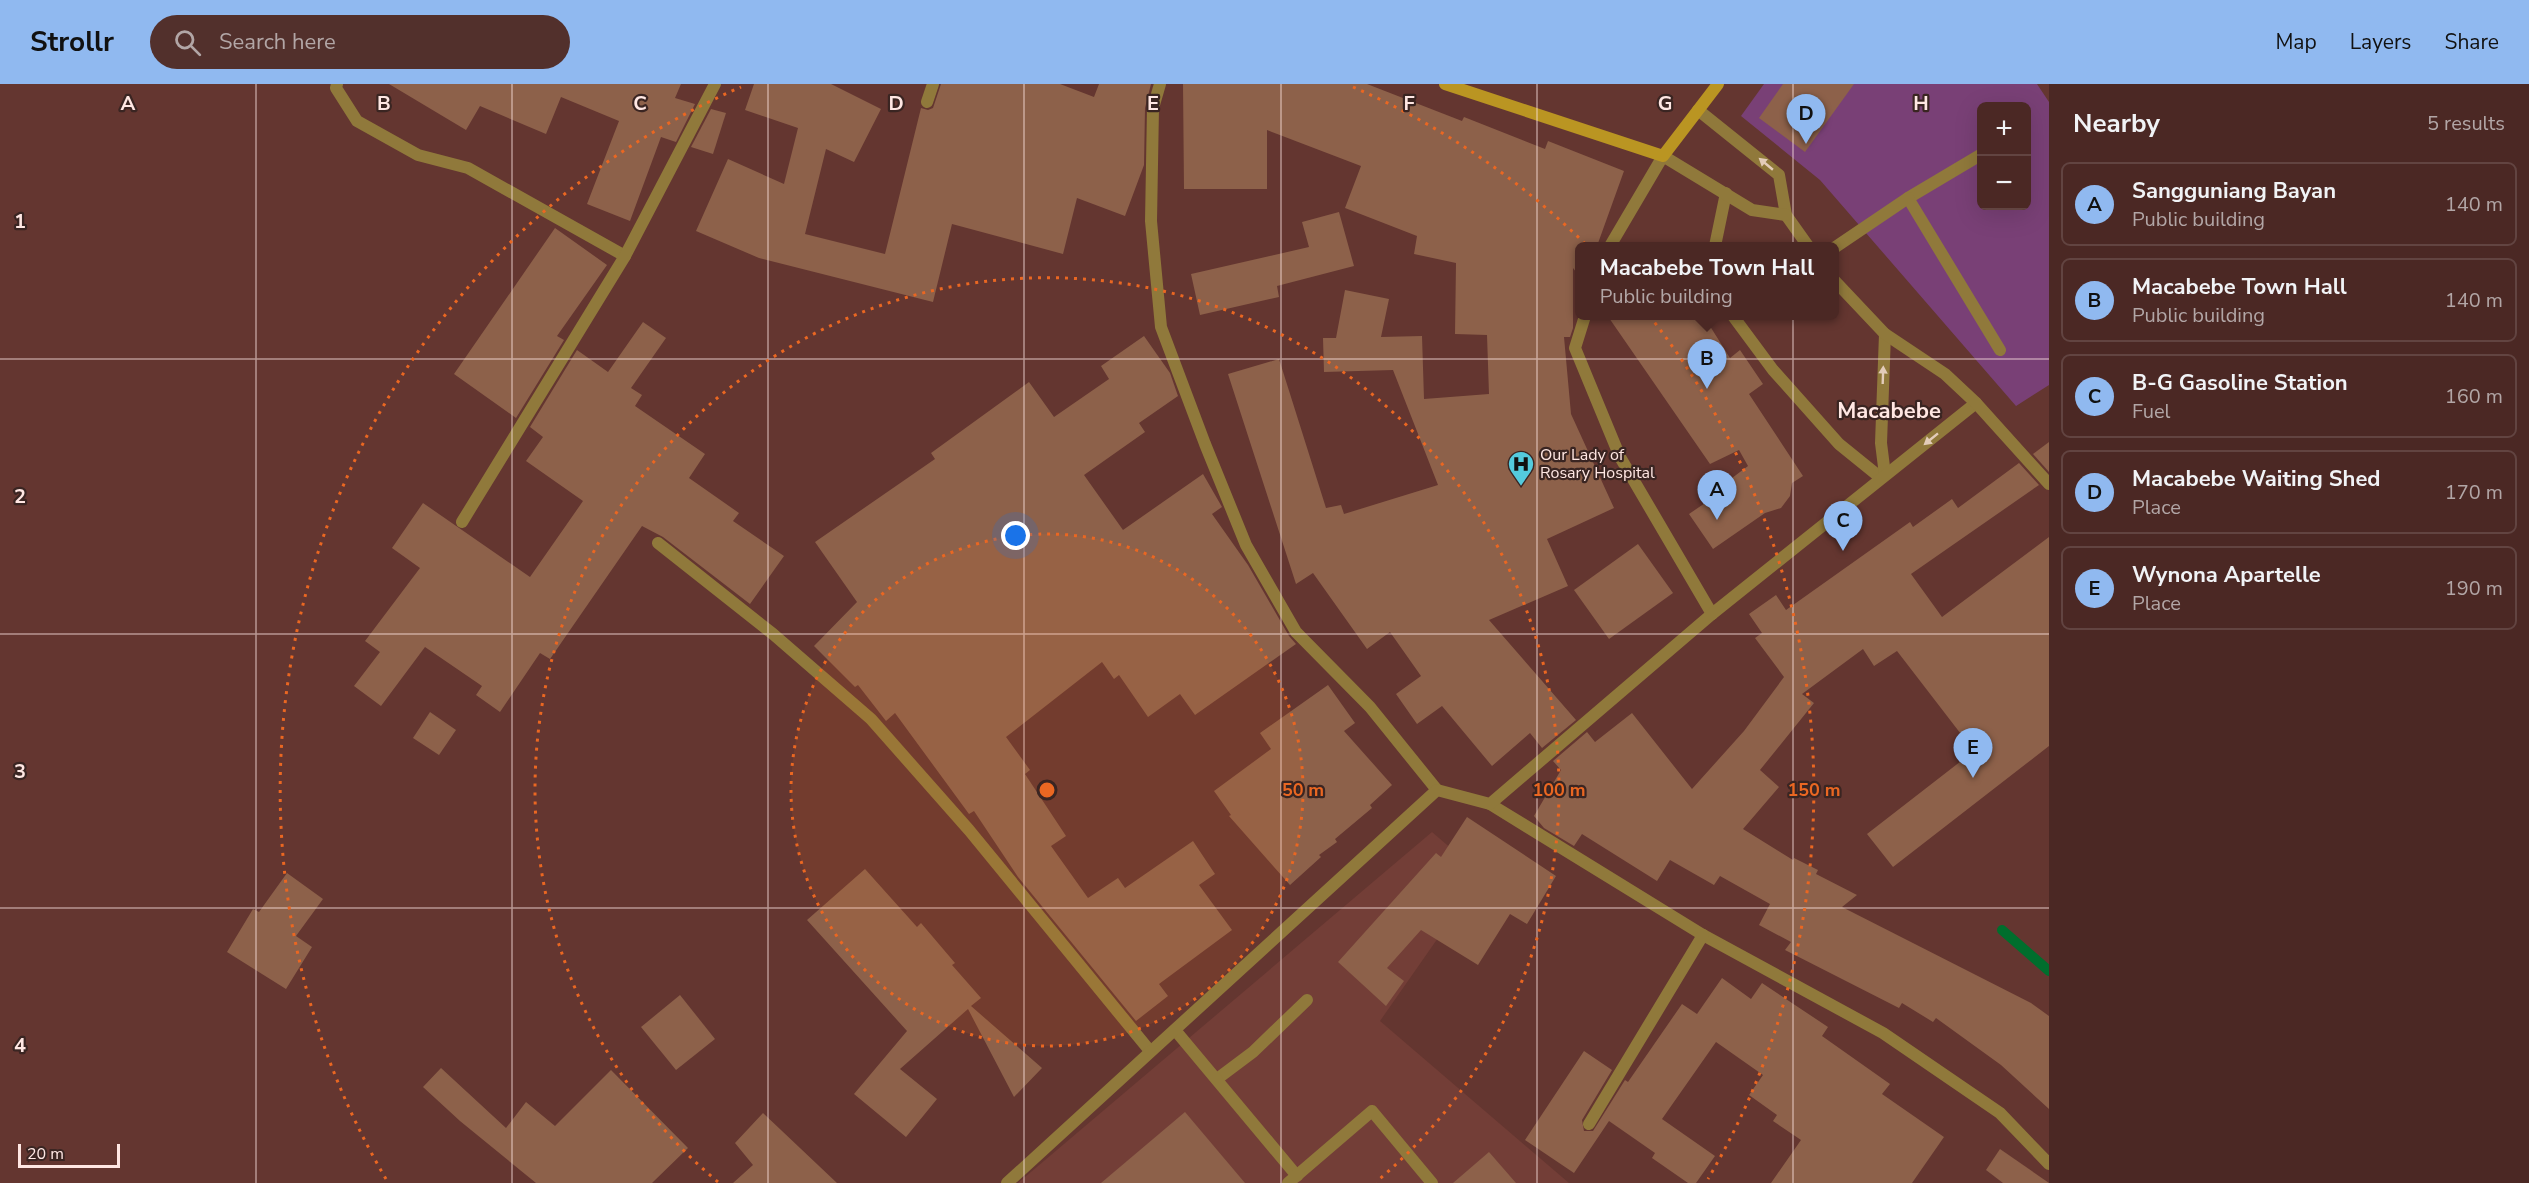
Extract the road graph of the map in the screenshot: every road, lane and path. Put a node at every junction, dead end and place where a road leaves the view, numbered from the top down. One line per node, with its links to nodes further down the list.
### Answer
1 (337, 84): 18 (street)
2 (715, 84): 18 (street)
3 (933, 84): 7 (street)
4 (1160, 84): 30 (street)
5 (1445, 84): 9 (main road)
6 (1718, 84): 8 (main road)
7 (927, 102)
8 (1698, 110): 9 (main road); 13 (street, one-way to 8)
9 (1663, 156): 11 (street); 14 (street)
10 (1979, 156): 12 (street)
11 (1726, 194): 13 (street); 15 (street)
12 (1908, 198): 17 (street); 23 (street)
13 (1786, 215): 16 (street)
14 (1612, 242)
15 (1716, 242)
16 (1805, 242)
17 (1839, 245)
18 (625, 256): 27 (street)
19 (1839, 285): 22 (street)
20 (1584, 320): 29 (street)
21 (1737, 320): 25 (street)
22 (1885, 334): 24 (street); 25 (street, one-way to 22)
23 (2000, 350)
24 (1976, 403): 25 (street, one-way to 25); 26 (street)
25 (1883, 477): 29 (street)
26 (2049, 483)
27 (462, 522)
28 (658, 543): 35 (street)
29 (1712, 614): 31 (street)
30 (1437, 790): 31 (street); 34 (street)
31 (1490, 804): 32 (street)
32 (1703, 935): 37 (street); 38 (street)
33 (1307, 1000): 36 (street)
34 (1175, 1030): 35 (street); 36 (street)
35 (1150, 1051): 40 (street)
36 (1216, 1079): 39 (street)
37 (1589, 1124)
38 (2049, 1164)
39 (1293, 1179): 41 (street)
40 (1007, 1183)
41 (1432, 1183)

